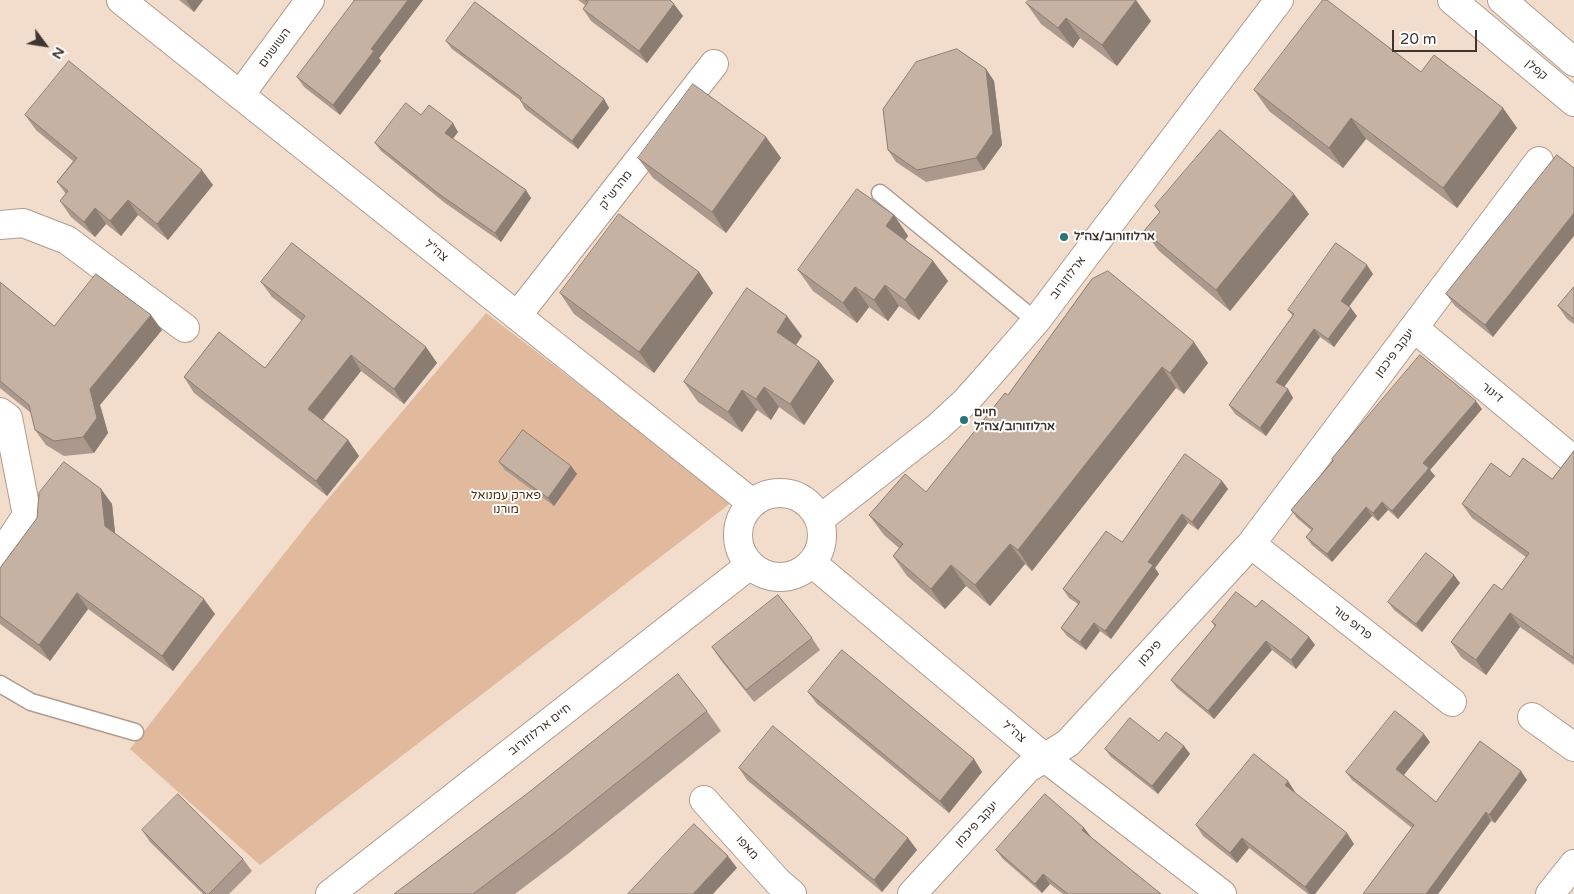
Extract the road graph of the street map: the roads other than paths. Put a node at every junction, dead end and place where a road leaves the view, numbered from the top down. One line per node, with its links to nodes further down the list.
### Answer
1 (121, 0): 8 (street, צה"ל)
2 (310, 0): 8 (street, השושנים)
3 (1278, 0): 14 (street, ארלוזורוב)
4 (1452, 0): 9 (street, קפלן)
5 (1502, 0): 6 (street)
6 (1574, 62)
7 (714, 64): 13 (street, מהרש"ק)
8 (240, 95): 13 (street, צה"ל)
9 (1574, 102)
10 (1539, 161): 16 (street, יעקב פיכמן)
11 (880, 194): 14 (lane)
12 (0, 225): 15 (street)
13 (518, 316): 19 (street, צה"ל)
14 (1036, 321): 20 (street, ארלוזורוב)
15 (185, 328)
16 (1414, 328): 18 (street, דינור); 21 (street, יעקב פיכמן)
17 (0, 412): 22 (street)
18 (1571, 458)
19 (752, 502): 20 (street); 24 (street)
20 (820, 519): 23 (street)
21 (1251, 544): 26 (street, פרופ טור); 30 (street, פיכמן)
22 (0, 556)
23 (812, 563): 24 (street); 30 (street, צה"ל)
24 (750, 565): 34 (street, חיים ארלוזורוב)
25 (0, 684): 28 (lane)
26 (1452, 702)
27 (1532, 717): 29 (street)
28 (135, 732)
29 (1574, 747)
30 (1045, 758): 35 (street, יעקב פיכמן); 36 (street, צה"ל)
31 (704, 800): 33 (street, מאפו)
32 (1574, 864): 37 (street)
33 (779, 890)
34 (330, 894)
35 (912, 894)
36 (1222, 894)
37 (1550, 894)

